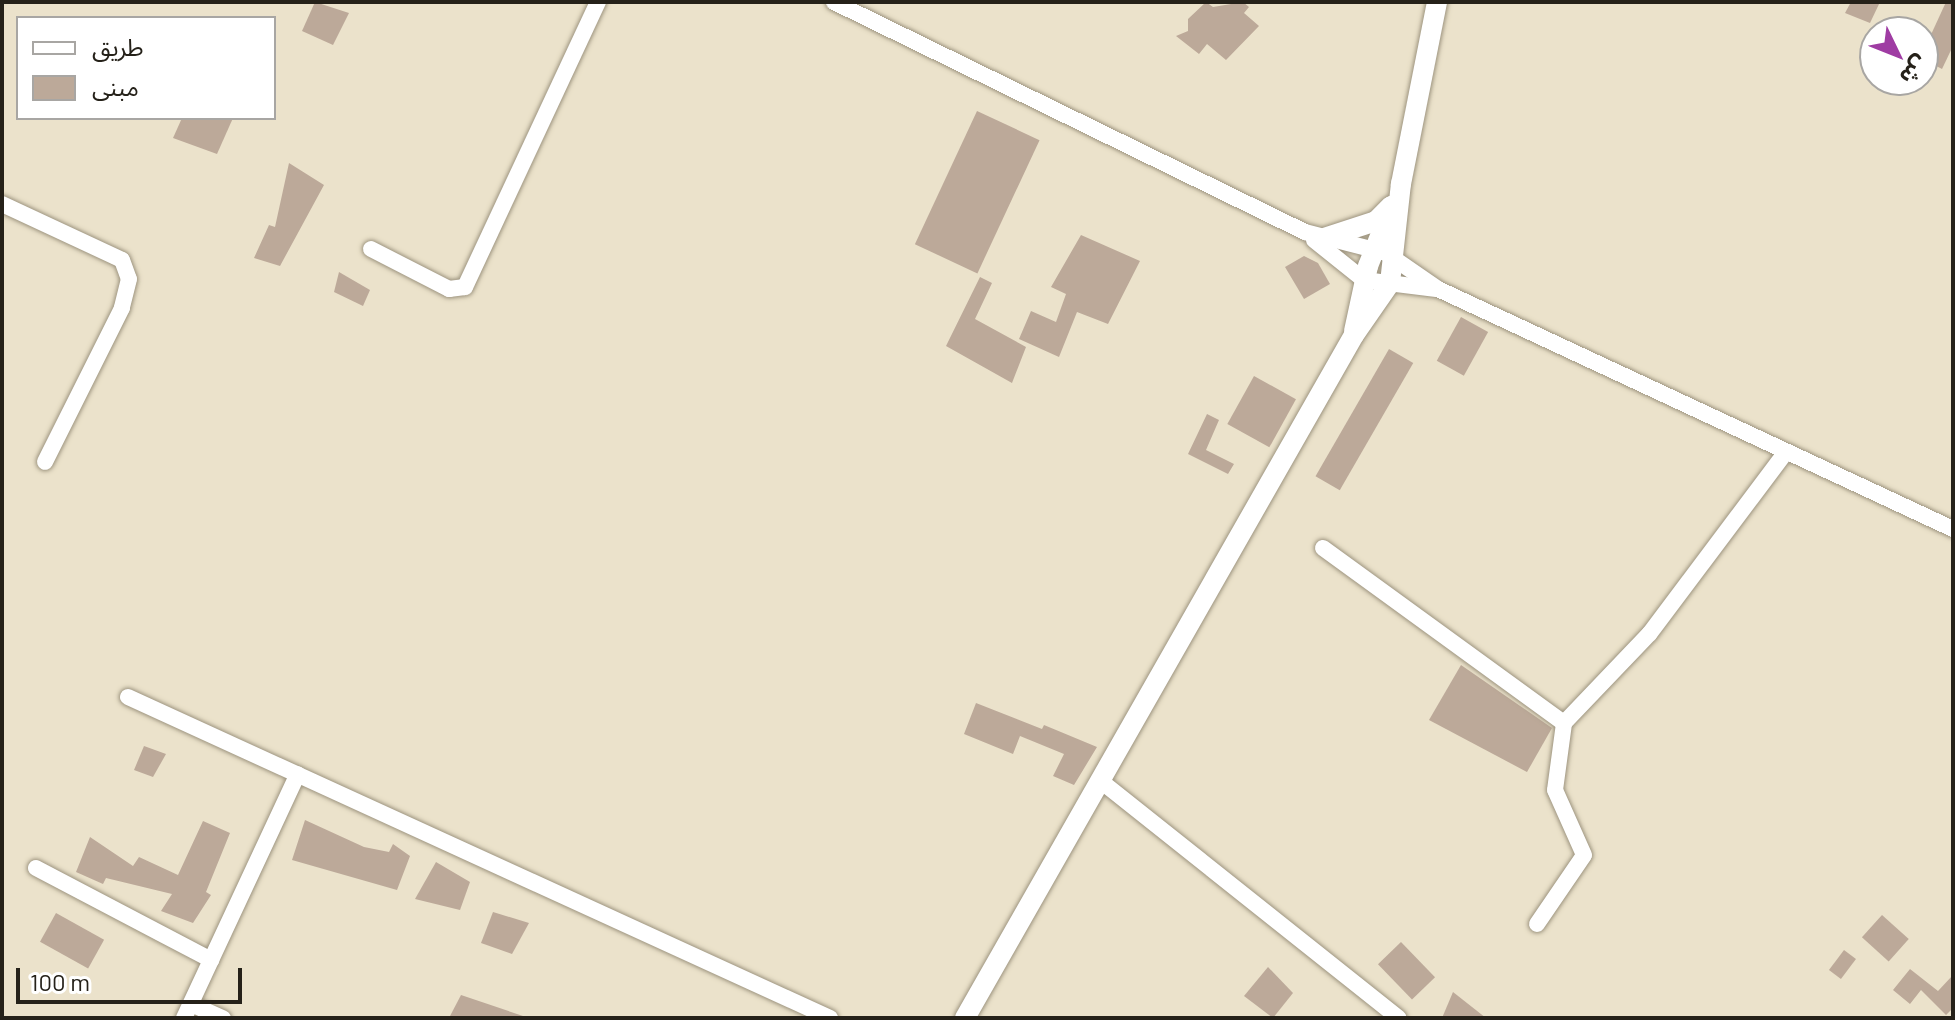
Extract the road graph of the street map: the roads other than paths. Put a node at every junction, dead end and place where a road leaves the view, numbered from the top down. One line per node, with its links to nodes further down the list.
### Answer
1 (598, 2): 7 (street)
2 (834, 2): 6 (street)
3 (1437, 2): 4 (street)
4 (1397, 194): 6 (street); 8 (street); 9 (street)
5 (2, 204): 15 (street)
6 (1313, 236): 8 (street); 10 (street)
7 (371, 249)
8 (1374, 250): 9 (street); 10 (street)
9 (1394, 258): 11 (street); 12 (street)
10 (1364, 280): 11 (street); 13 (street)
11 (1390, 283): 12 (street); 13 (street)
12 (1438, 289): 14 (street)
13 (1354, 335): 21 (street)
14 (1786, 452): 16 (street); 19 (street)
15 (45, 462)
16 (1953, 529)
17 (1323, 548): 19 (street)
18 (128, 697): 20 (street)
19 (1564, 723): 23 (street)
20 (298, 774): 24 (street); 27 (street)
21 (1102, 782): 28 (street); 29 (street)
22 (36, 868): 24 (street)
23 (1537, 924)
24 (211, 960): 25 (street)
25 (188, 1011): 26 (street)
26 (223, 1018)
27 (830, 1018)
28 (965, 1018)
29 (1399, 1018)

